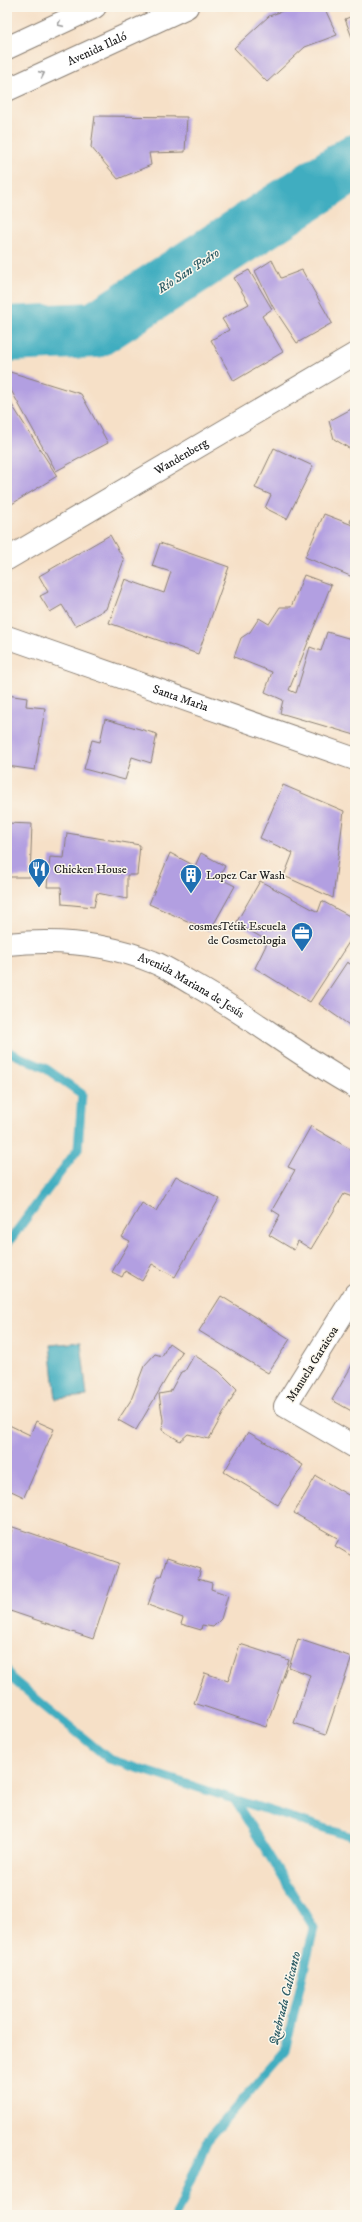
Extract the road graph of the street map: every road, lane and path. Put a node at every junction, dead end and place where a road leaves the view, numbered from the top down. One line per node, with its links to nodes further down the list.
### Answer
1 (95, 7): 3 (street, one-way to 3)
2 (187, 7): 4 (street, Avenida Ilaló, one-way to 2)
3 (7, 48)
4 (7, 90)
5 (355, 354): 6 (street, Wandenberg)
6 (7, 559)
7 (7, 637): 8 (street, Santa Marìa)
8 (355, 759)
9 (7, 944): 10 (street, Avenida Mariana de Jesús)
10 (355, 1086)
11 (355, 1294): 12 (street, Manuela Garaicoa)
12 (355, 1447)

